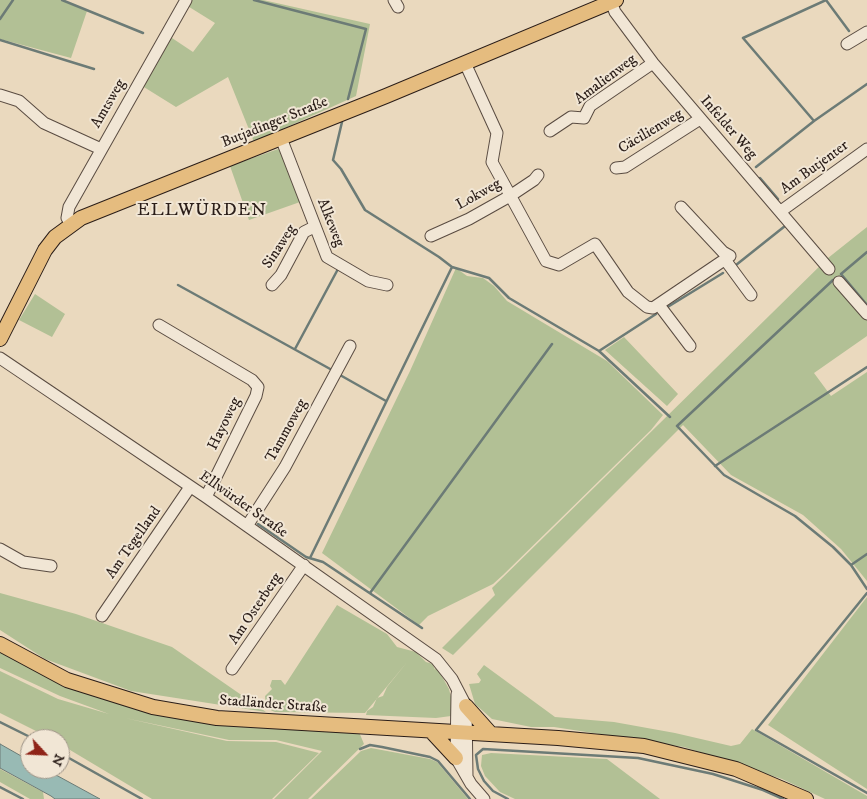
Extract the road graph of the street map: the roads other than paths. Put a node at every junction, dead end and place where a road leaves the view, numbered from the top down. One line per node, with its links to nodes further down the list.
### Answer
1 (186, 0): 12 (street, Amtsweg)
2 (614, 1): 5 (main road, Butjadinger Straße); 6 (street, Infelder Weg)
3 (867, 32): 4 (street)
4 (847, 44)
5 (465, 63): 10 (main road, Butjadinger Straße); 15 (street)
6 (653, 63): 8 (street, Infelder Weg); 9 (street, Amalienweg)
7 (0, 95): 12 (street)
8 (700, 119): 13 (street, Cäcilienweg); 17 (street, Infelder Weg)
9 (550, 131)
10 (281, 138): 18 (main road, Butjadinger Straße); 19 (street, Alkeweg)
11 (867, 148): 17 (street, Am Butjenter)
12 (101, 149): 18 (street, Amtsweg)
13 (616, 168)
14 (538, 175): 15 (street, Lokweg)
15 (510, 196): 20 (street, Lokweg); 27 (street)
16 (681, 207): 21 (street)
17 (781, 211): 22 (street, Infelder Weg)
18 (71, 224): 30 (main road, Butjadinger Straße)
19 (314, 227): 24 (street, Sinaweg); 25 (street, Alkeweg)
20 (431, 236)
21 (728, 259): 26 (street); 27 (street)
22 (829, 269)
23 (839, 282): 28 (street)
24 (272, 285)
25 (387, 285)
26 (751, 295)
27 (659, 305): 32 (street)
28 (867, 314)
29 (159, 325): 35 (street, Hayoweg)
30 (0, 339)
31 (350, 346): 36 (street, Tammoweg)
32 (690, 346)
33 (0, 358): 34 (street, Ellwürder Straße)
34 (190, 487): 35 (street, Ellwürder Straße); 40 (street, Am Tegelland)
35 (206, 497): 36 (street, Ellwürder Straße)
36 (247, 526): 38 (street, Ellwürder Straße)
37 (0, 549): 39 (street)
38 (304, 565): 42 (street, Am Osterberg); 43 (street, Ellwürder Straße)
39 (51, 566)
40 (102, 616)
41 (0, 644): 45 (main road, Stadländer Straße)
42 (232, 669)
43 (457, 690): 44 (street, Ellwürder Straße); 46 (street)
44 (466, 706): 46 (street, Ellwürder Straße); 47 (main road)
45 (431, 731): 46 (main road, Stadländer Straße); 48 (main road)
46 (461, 733): 47 (main road, Stadländer Straße); 48 (street); 49 (street)
47 (491, 734): 51 (main road, Stadländer Straße)
48 (456, 758): 49 (street)
49 (467, 777): 50 (street)
50 (484, 799)
51 (806, 799)

